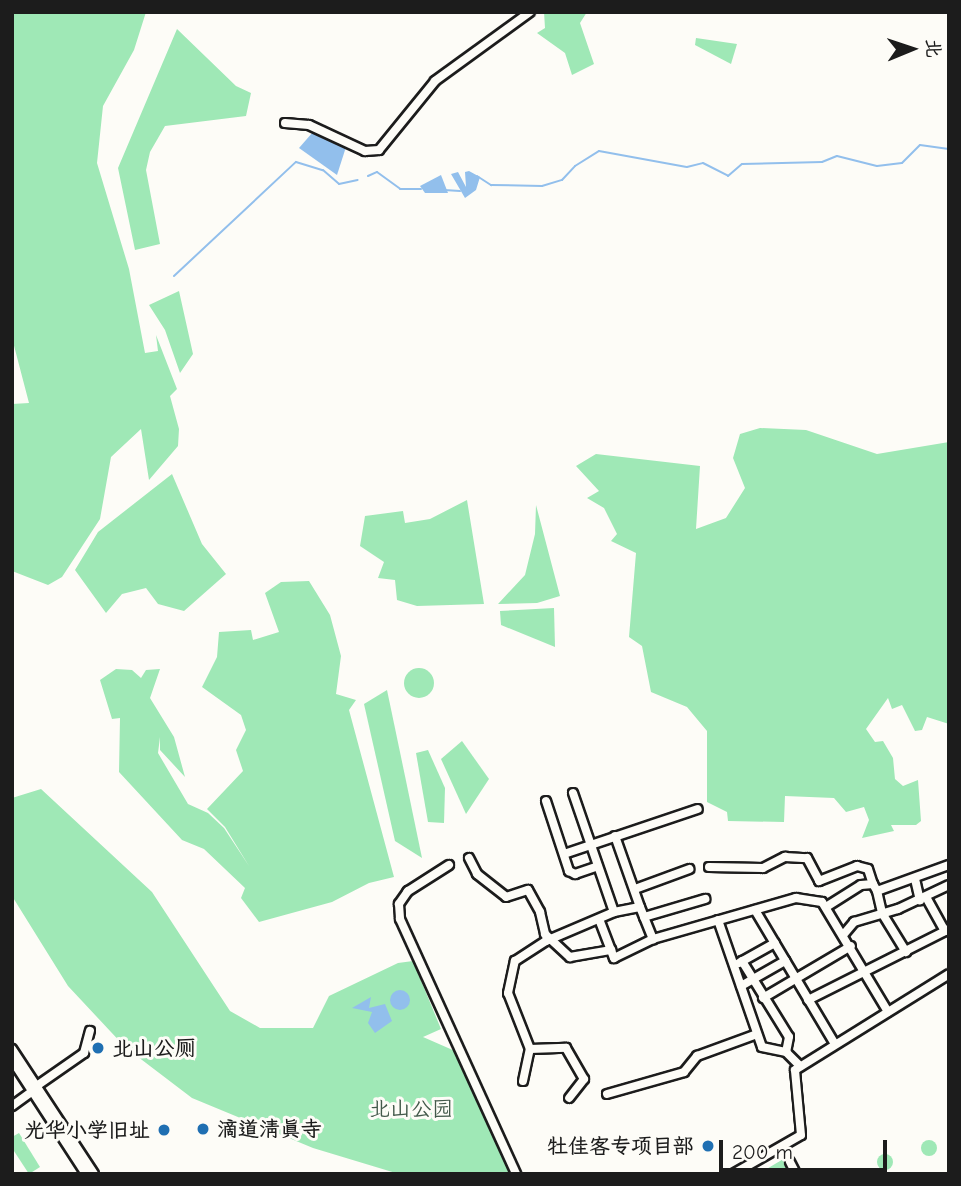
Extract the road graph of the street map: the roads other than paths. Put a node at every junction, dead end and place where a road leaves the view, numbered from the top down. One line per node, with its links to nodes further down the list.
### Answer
1 (530, 12): 2 (street)
2 (285, 123)
3 (573, 793): 7 (street)
4 (545, 801): 8 (street)
5 (698, 809): 6 (street)
6 (615, 836): 7 (street); 18 (street)
7 (591, 844): 8 (street); 12 (street)
8 (564, 854): 12 (street)
9 (469, 858): 31 (street)
10 (949, 864): 15 (street)
11 (449, 865): 63 (street)
12 (598, 866): 24 (street)
13 (709, 867): 17 (street)
14 (689, 869): 18 (street)
15 (915, 879): 17 (street); 19 (street)
16 (949, 885): 19 (street)
17 (875, 888): 22 (street); 25 (street)
18 (635, 889): 21 (street)
19 (923, 898): 25 (street); 29 (street)
20 (705, 899): 26 (street)
21 (640, 907): 24 (street); 26 (street)
22 (826, 907): 23 (street); 30 (street)
23 (755, 910): 28 (street); 33 (street)
24 (614, 912): 27 (street)
25 (882, 913): 30 (street); 36 (street)
26 (644, 917): 32 (street)
27 (598, 919): 31 (street); 35 (street)
28 (718, 920): 32 (street); 38 (street)
29 (947, 930): 36 (street)
30 (844, 934): 34 (street)
31 (550, 939): 35 (street); 51 (street)
32 (653, 939): 35 (street)
33 (775, 943): 37 (street); 38 (street)
34 (851, 946): 39 (street); 41 (street)
35 (611, 950)
36 (906, 952): 39 (street)
37 (785, 961): 41 (street); 42 (street)
38 (738, 963): 42 (street); 43 (street)
39 (864, 969): 45 (street); 46 (street)
40 (949, 974): 46 (street)
41 (795, 978): 44 (street); 45 (street)
42 (751, 980): 43 (street); 44 (street)
43 (741, 986): 48 (street)
44 (764, 998): 52 (street)
45 (808, 1000): 49 (street)
46 (888, 1012): 49 (street)
47 (90, 1031): 56 (street)
48 (757, 1034): 52 (street); 57 (street)
49 (835, 1044): 54 (street)
50 (12, 1049): 56 (street)
51 (530, 1049): 55 (street); 58 (street)
52 (786, 1052): 54 (street)
53 (12, 1060): 56 (street)
54 (800, 1066): 64 (street)
55 (523, 1080)
56 (37, 1087): 59 (street); 61 (street); 62 (street)
57 (607, 1094)
58 (569, 1098)
59 (12, 1106)
60 (790, 1163): 65 (street)
61 (86, 1174)
62 (94, 1174)
63 (516, 1174)
64 (733, 1174)
65 (796, 1174)

